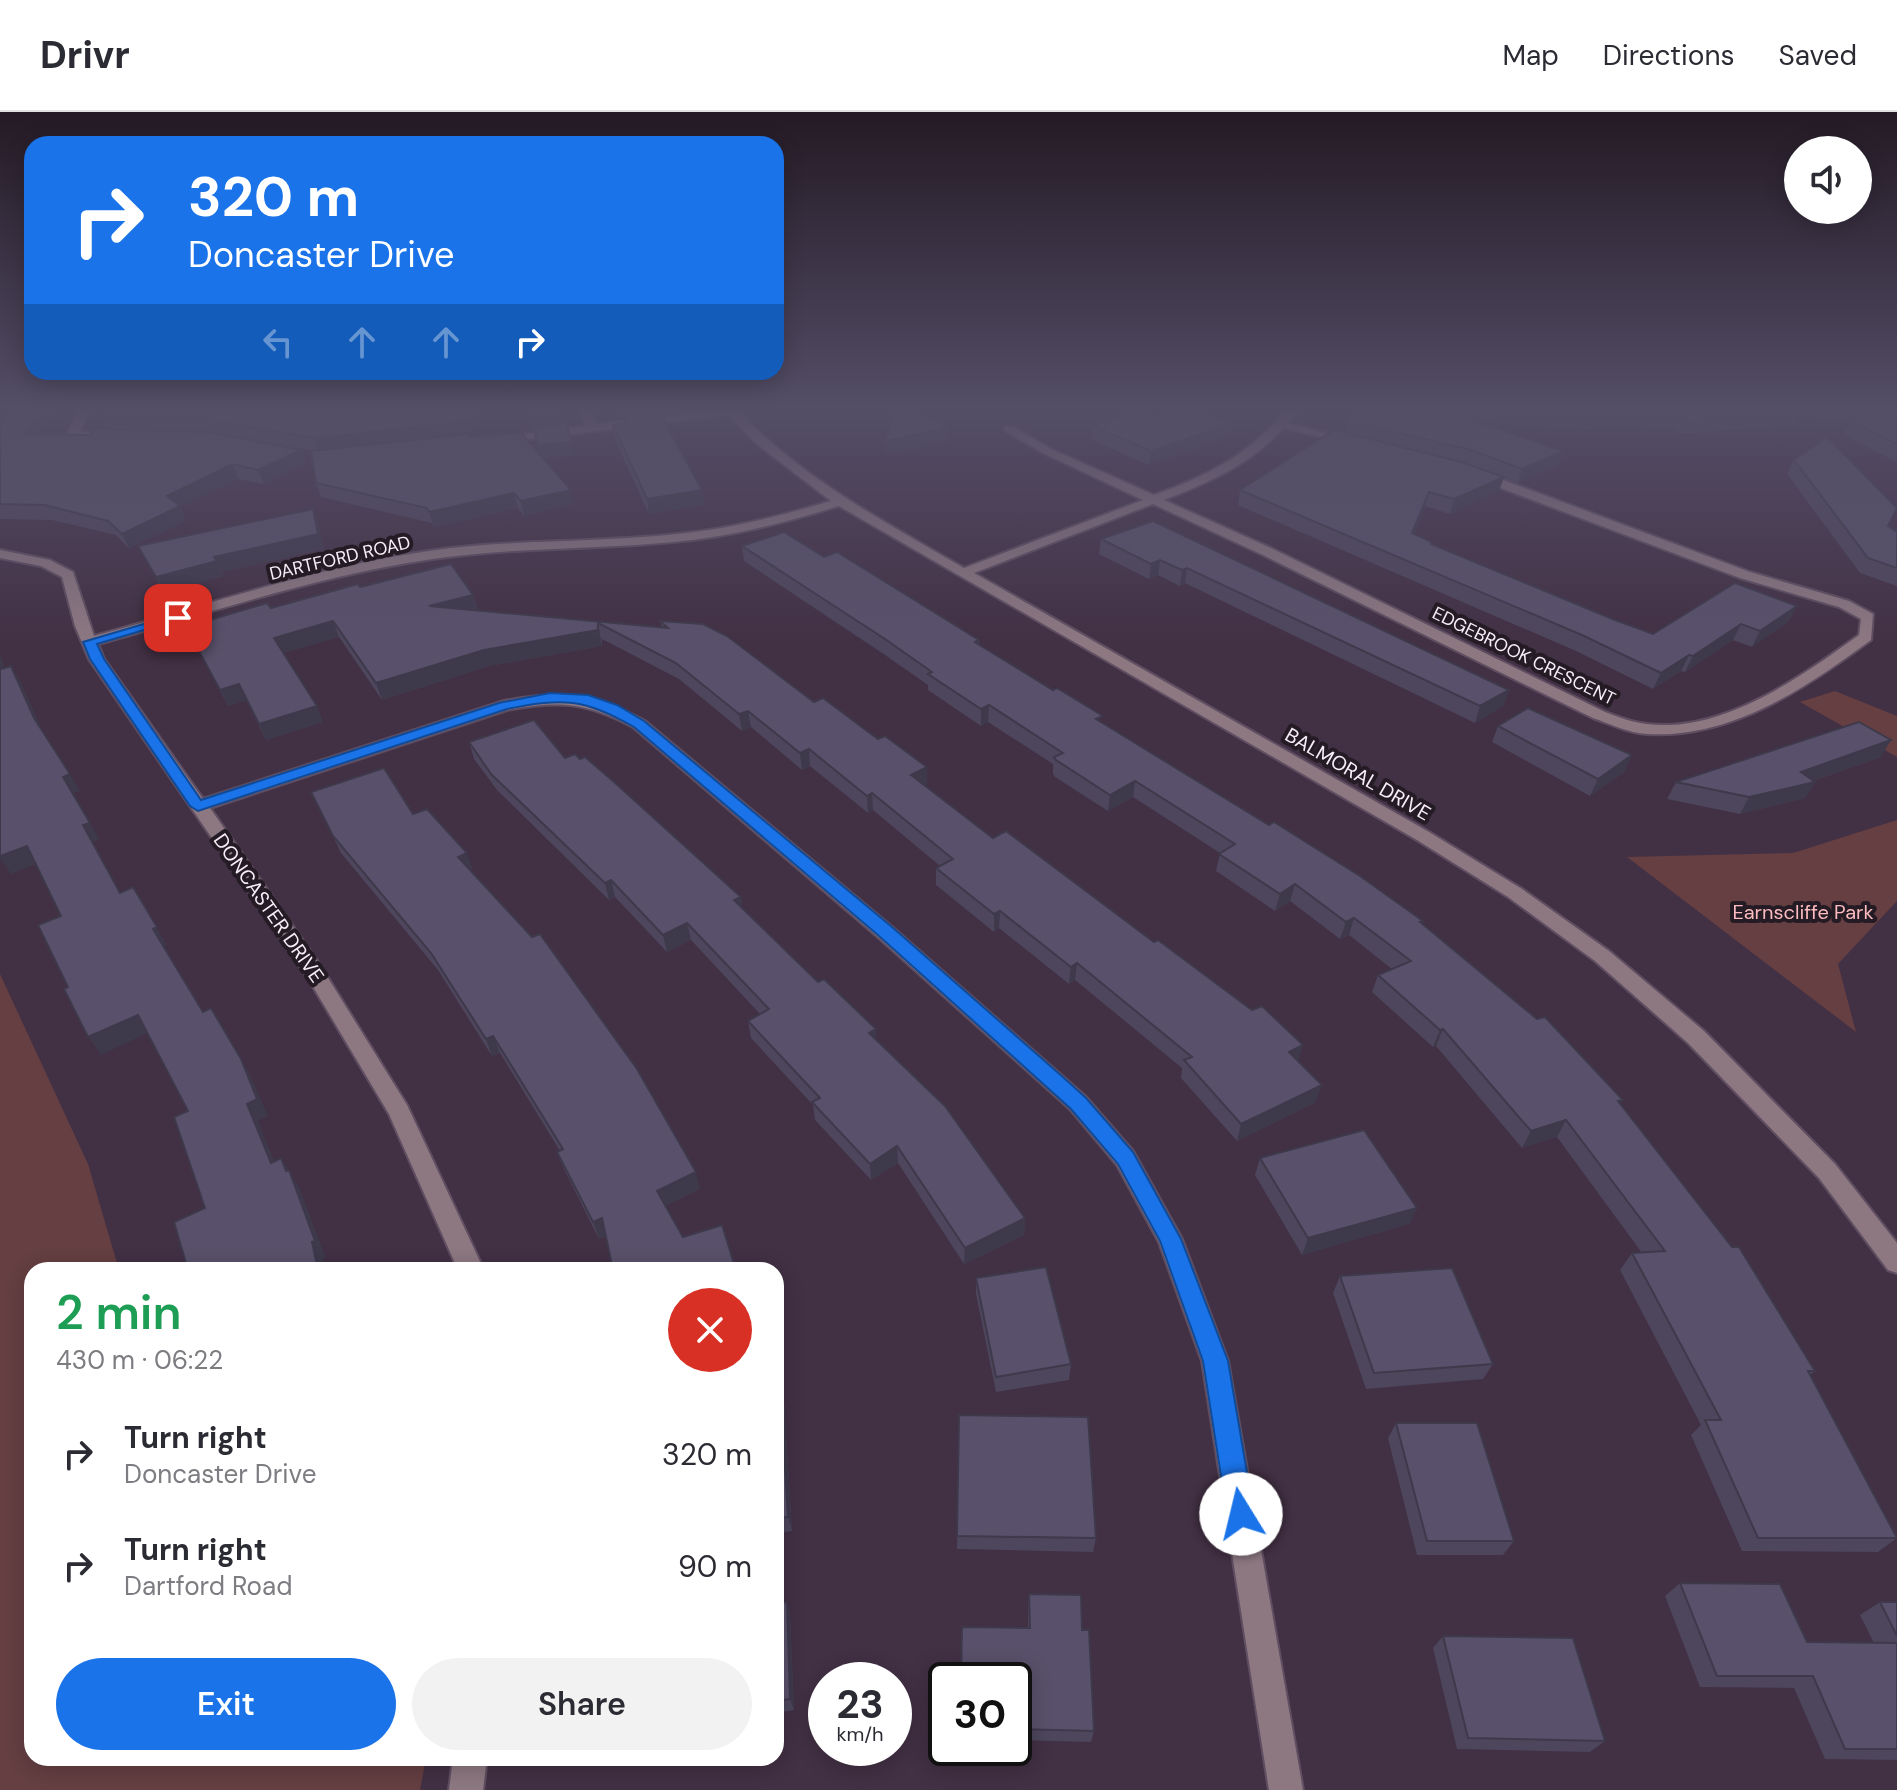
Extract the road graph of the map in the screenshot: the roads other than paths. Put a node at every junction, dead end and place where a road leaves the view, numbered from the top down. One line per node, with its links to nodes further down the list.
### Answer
1 (821, 487): 6 (street, BALMORAL DRIVE)
2 (1126, 487): 5 (street)
3 (1186, 487): 5 (street)
4 (1509, 487): 5 (street, EDGEBROOK CRESCENT)
5 (1153, 500): 8 (street)
6 (840, 502): 8 (street, BALMORAL DRIVE); 9 (street, DARTFORD ROAD)
7 (0, 554): 9 (street, DONCASTER DRIVE)
8 (965, 572): 12 (street, BALMORAL DRIVE)
9 (90, 642): 10 (street, DONCASTER DRIVE)
10 (198, 806): 11 (street, DONCASTER DRIVE); 15 (street)
11 (467, 1262)
12 (1897, 1262)
13 (469, 1766): 14 (street)
14 (466, 1790)
15 (1286, 1790)

